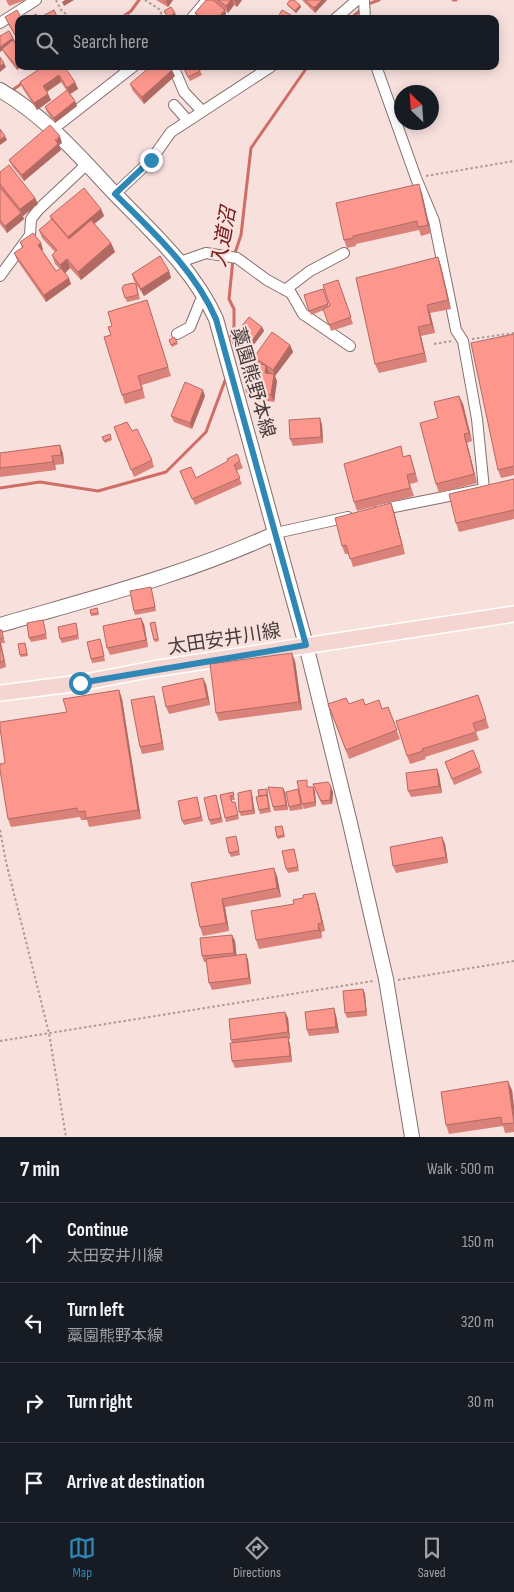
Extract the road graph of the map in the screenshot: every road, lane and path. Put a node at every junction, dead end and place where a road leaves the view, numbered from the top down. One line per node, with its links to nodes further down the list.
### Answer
1 (36, 0): 12 (street)
2 (56, 0): 7 (path)
3 (146, 0): 8 (path)
4 (207, 0): 9 (street)
5 (357, 0): 10 (street)
6 (364, 0): 11 (street)
7 (67, 15)
8 (162, 15)
9 (194, 15)
10 (340, 15)
11 (365, 15)
12 (0, 22)
13 (129, 70): 21 (street)
14 (175, 70): 19 (street)
15 (266, 70): 19 (street)
16 (377, 70): 24 (street)
17 (0, 91): 21 (street, 藁園熊野本線)
18 (174, 105): 20 (street)
19 (202, 111): 20 (street)
20 (188, 121): 25 (street)
21 (53, 129): 23 (street, 藁園熊野本線)
22 (514, 161): 24 (path)
23 (87, 164): 25 (street, 藁園熊野本線); 28 (street)
24 (416, 178): 33 (street)
25 (115, 194): 27 (street, 藁園熊野本線)
26 (344, 253): 29 (street)
27 (180, 262): 29 (street); 30 (street, 藁園熊野本線)
28 (0, 276)
29 (285, 290): 32 (street)
30 (206, 296): 31 (street); 33 (street, 藁園熊野本線)
31 (177, 334)
32 (350, 346)
33 (276, 534): 35 (street); 36 (street, 藁園熊野本線)
34 (514, 614): 36 (main road, 太田安井川線)
35 (0, 625)
36 (306, 645): 37 (main road, 太田安井川線); 40 (street, 藁園熊野本線)
37 (0, 693)
38 (0, 830): 41 (path)
39 (514, 961): 40 (path)
40 (386, 979): 41 (path); 44 (street, 藁園熊野本線)
41 (49, 1033): 42 (path); 43 (path)
42 (0, 1041)
43 (66, 1137)
44 (412, 1137)

